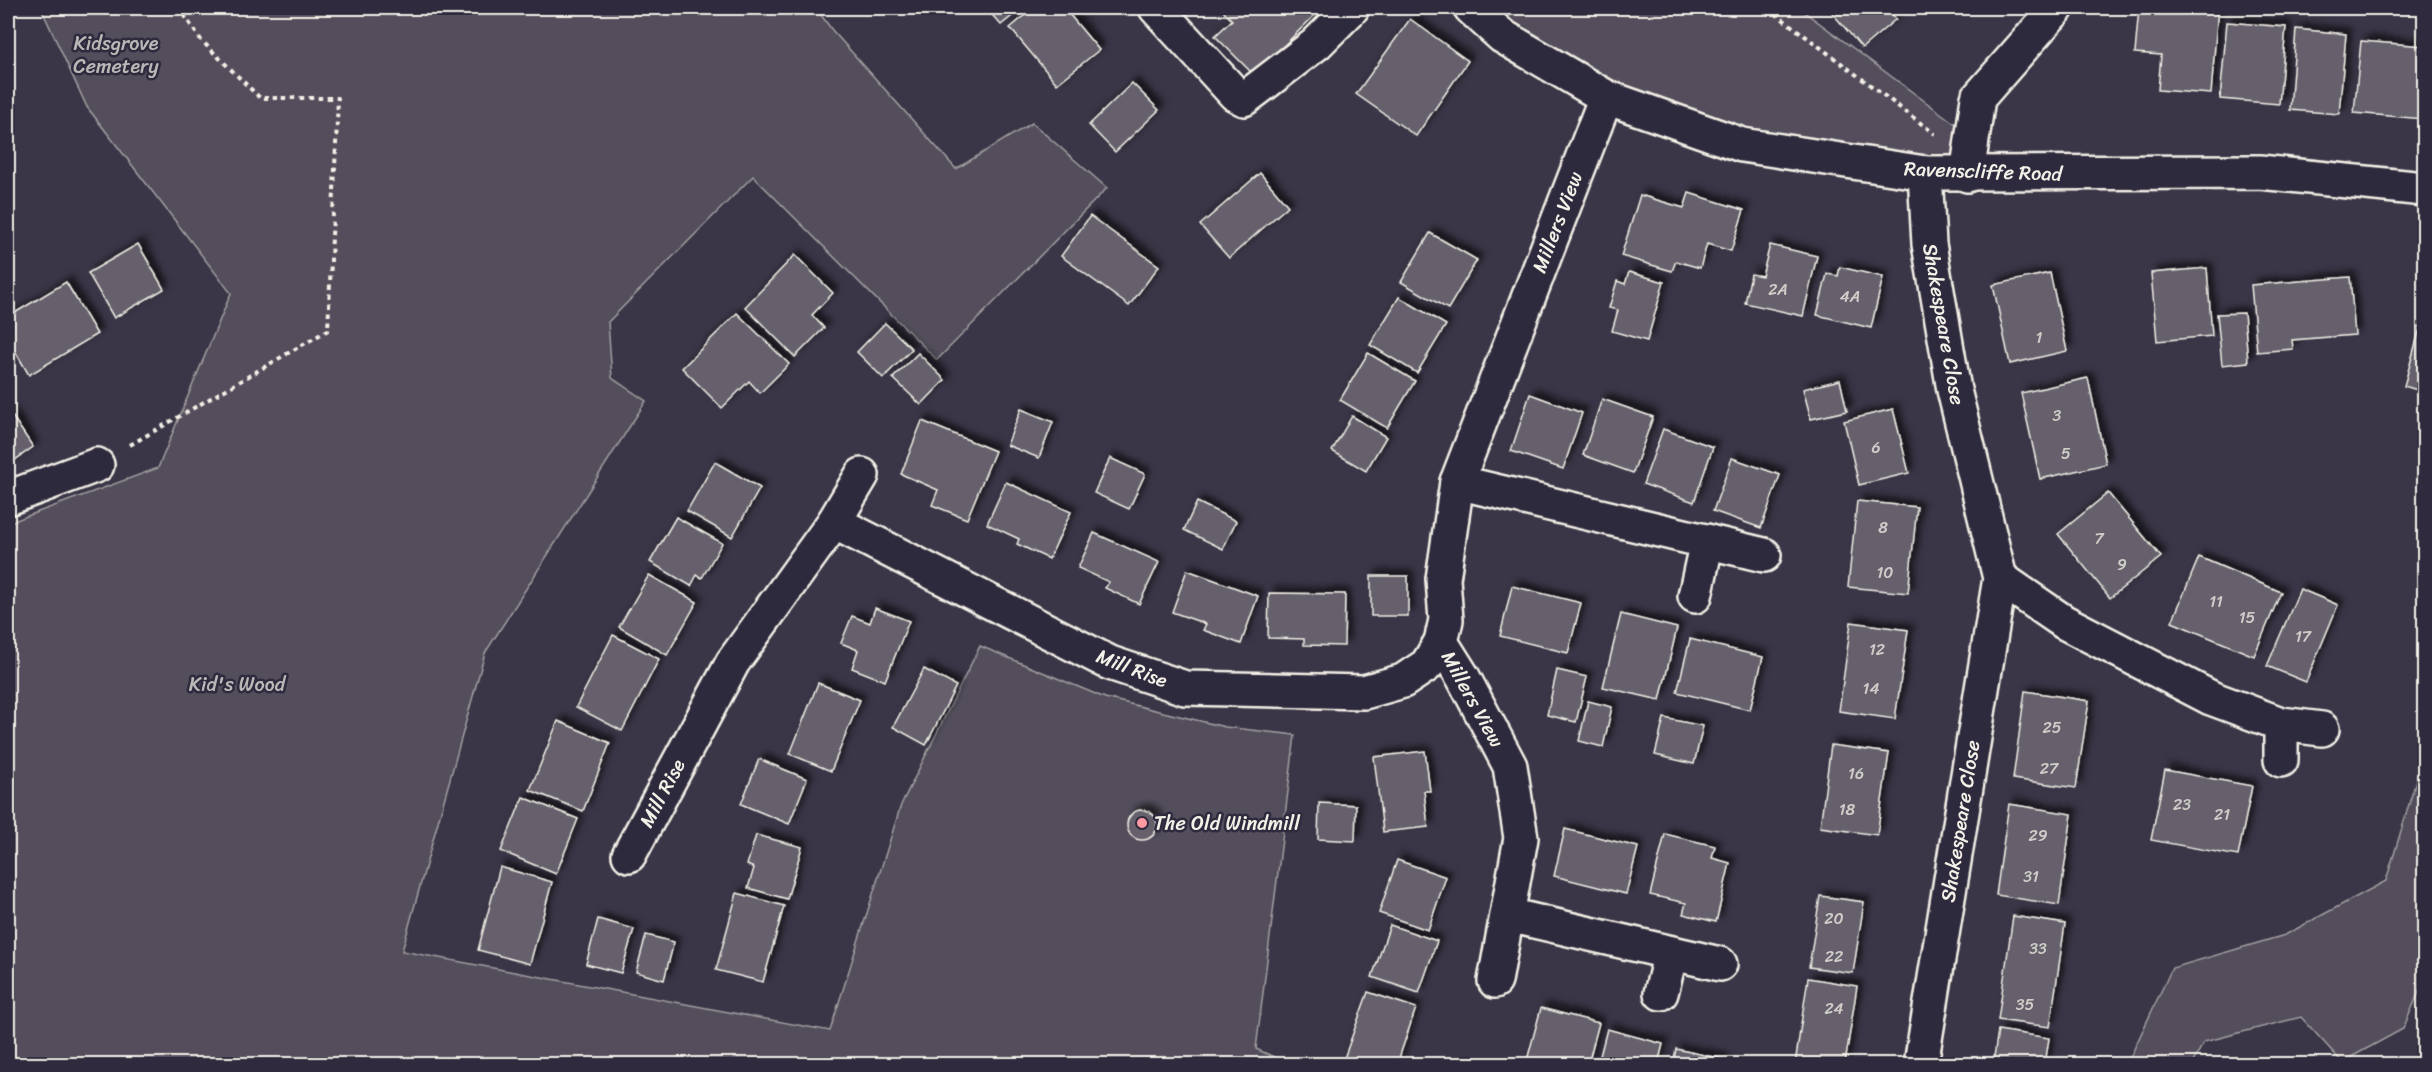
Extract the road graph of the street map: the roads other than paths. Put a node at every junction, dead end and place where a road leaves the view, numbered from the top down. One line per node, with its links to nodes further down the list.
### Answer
1 (1156, 8): 2 (street)
2 (1352, 8)
3 (1471, 8): 5 (street, Ravenscliffe Road)
4 (2057, 8): 6 (street)
5 (1606, 97): 7 (street, Ravenscliffe Road); 11 (street, Millers View)
6 (1968, 168): 7 (street, Ravenscliffe Road); 8 (street, Ravenscliffe Road)
7 (1925, 173): 16 (street, Shakespeare Close)
8 (2424, 189)
9 (97, 465): 12 (street)
10 (862, 475): 13 (street, Mill Rise)
11 (1458, 482): 14 (street); 18 (street, Millers View)
12 (8, 498)
13 (834, 522): 18 (street, Mill Rise); 22 (street, Mill Rise)
14 (1707, 541): 15 (street); 17 (street)
15 (1764, 555)
16 (2000, 578): 19 (street); 28 (street, Shakespeare Close)
17 (1695, 597)
18 (1441, 642): 23 (street, Millers View)
19 (2281, 724): 20 (street); 21 (street)
20 (2322, 729)
21 (2281, 760)
22 (629, 855)
23 (1508, 915): 24 (street); 26 (street, Millers View)
24 (1671, 953): 25 (street); 27 (street)
25 (1720, 964)
26 (1495, 981)
27 (1661, 993)
28 (1921, 1065)

